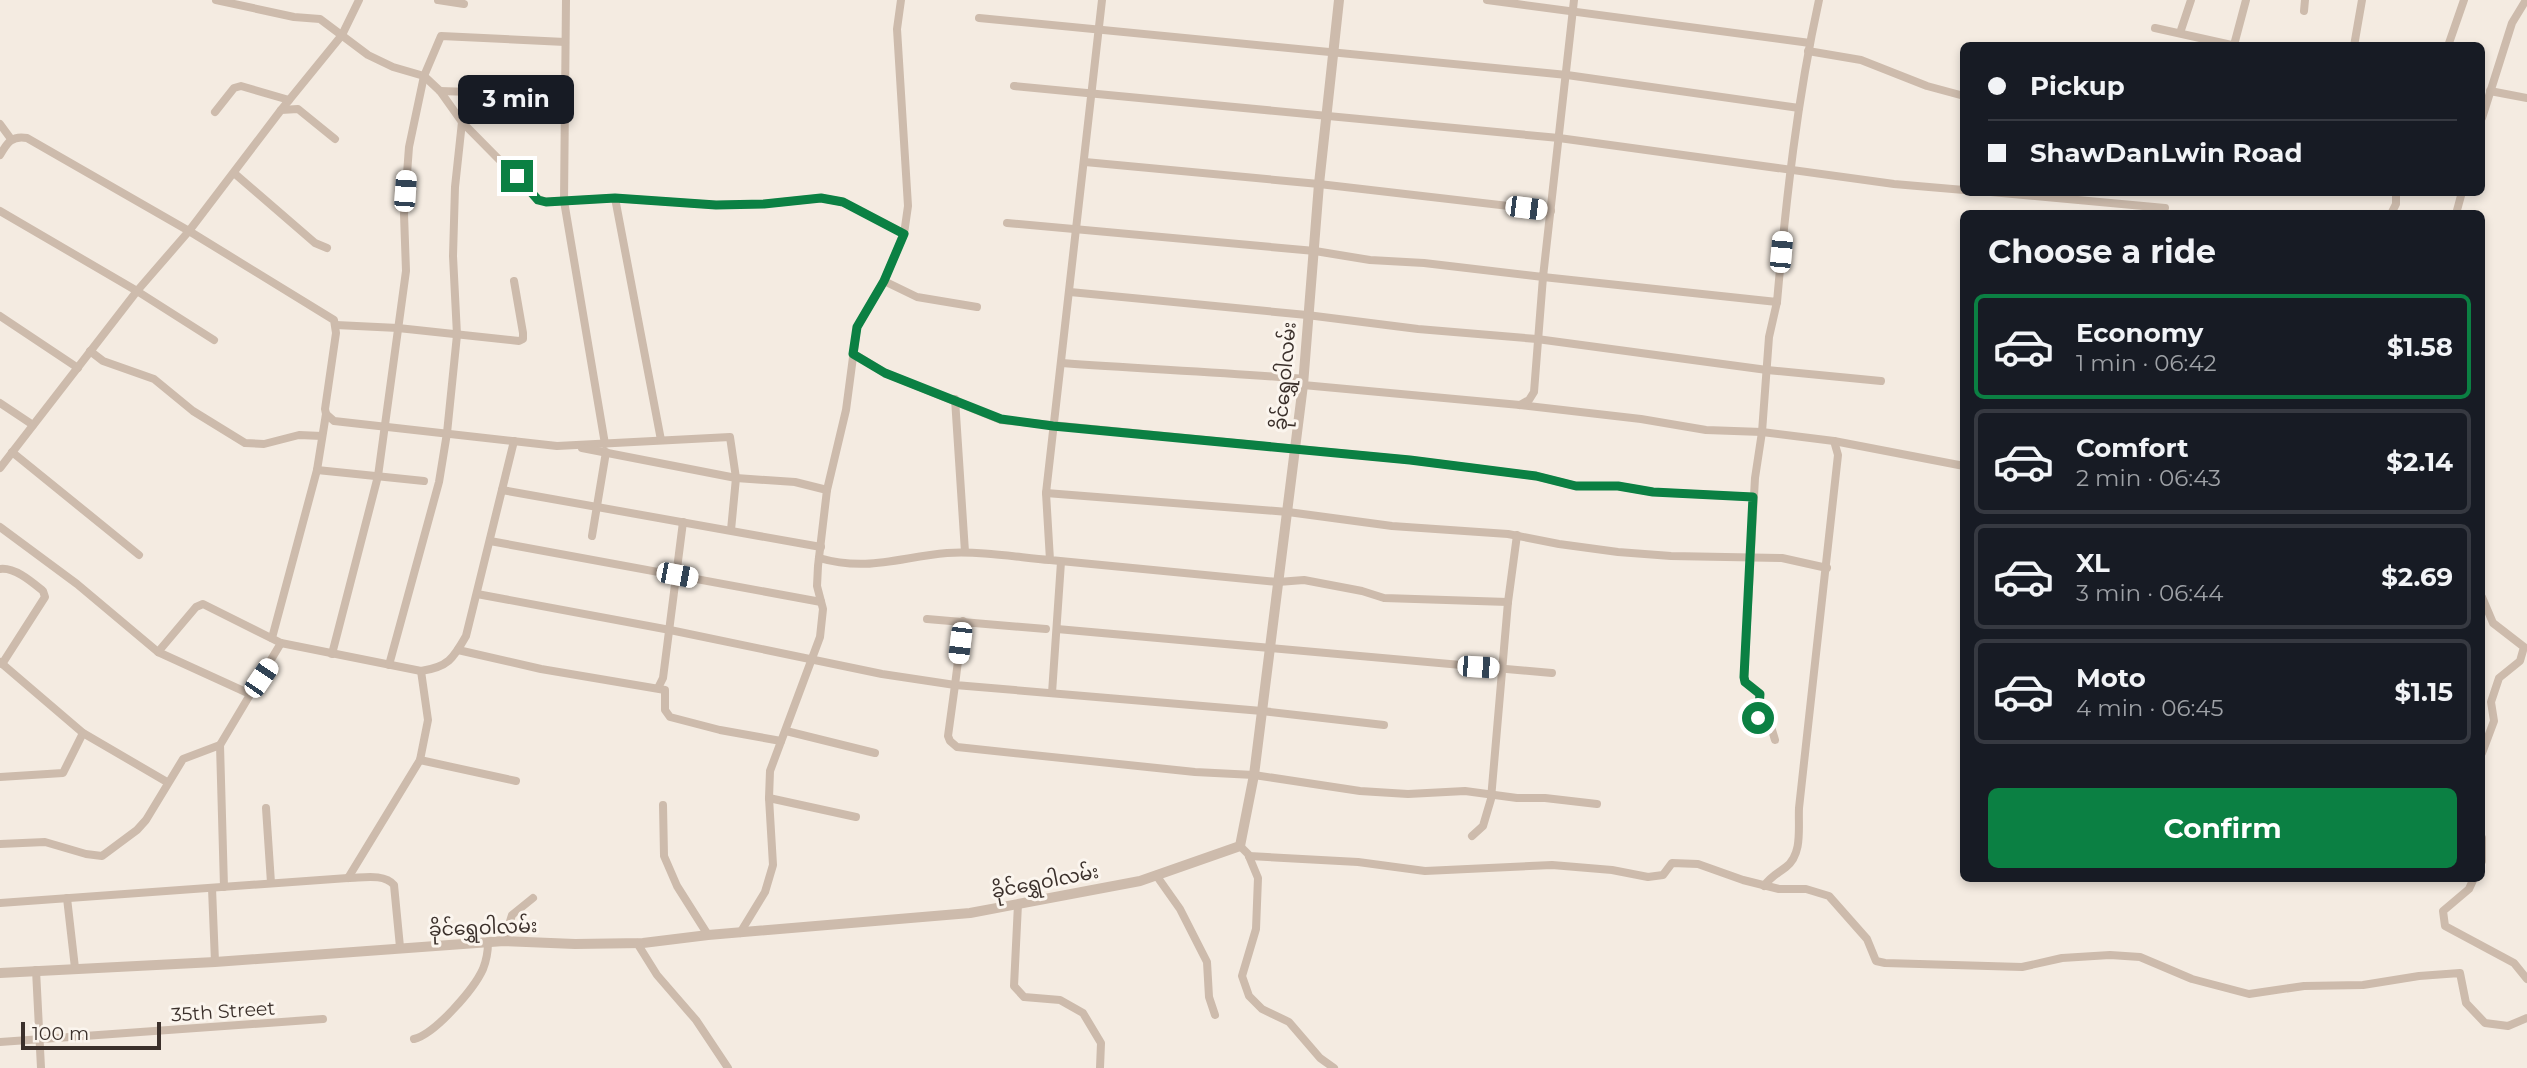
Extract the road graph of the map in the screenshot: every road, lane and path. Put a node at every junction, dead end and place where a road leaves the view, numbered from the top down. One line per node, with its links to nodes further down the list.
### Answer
1 (216, 0): 25 (street)
2 (359, 0): 25 (street)
3 (438, 0): 17 (street)
4 (566, 0): 26 (street)
5 (901, 0): 68 (street)
6 (1102, 0): 22 (street)
7 (1339, 0): 32 (street, ခိုင်ရွှေဝါလမ်း)
8 (1487, 0): 19 (street)
9 (1574, 0): 19 (street)
10 (1819, 0): 31 (street)
11 (2191, 0): 24 (street)
12 (2246, 0): 28 (street)
13 (2305, 0): 20 (street)
14 (2362, 0): 29 (street)
15 (2465, 0): 30 (street)
16 (2526, 0): 18 (street)
17 (464, 4)
18 (2524, 10): 37 (street)
19 (1573, 11): 31 (street); 33 (street)
20 (2304, 11)
21 (979, 18): 22 (street)
22 (1099, 28): 32 (street); 39 (street)
23 (2155, 28): 24 (street)
24 (2180, 33): 27 (street)
25 (342, 35): 34 (street); 42 (street)
26 (565, 42): 34 (street); 38 (street)
27 (2221, 42)
28 (2236, 42)
29 (2355, 42)
30 (2449, 42)
31 (1809, 47): 40 (street); 44 (street)
32 (1334, 53): 33 (street); 47 (street, ခိုင်ရွှေဝါလမ်း)
33 (1567, 75): 44 (street); 50 (street)
34 (424, 76): 36 (street); 81 (street)
35 (1014, 86): 39 (street)
36 (440, 91): 38 (street); 48 (street)
37 (2490, 91): 41 (street); 43 (street)
38 (564, 94): 61 (street)
39 (1092, 94): 47 (street); 54 (street)
40 (1960, 95)
41 (2527, 98)
42 (289, 100): 45 (street); 46 (street)
43 (2485, 101)
44 (1799, 108): 55 (street)
45 (281, 110): 52 (street); 56 (street)
46 (215, 112)
47 (1327, 117): 50 (street); 57 (street, ခိုင်ရွှေဝါလမ်း)
48 (462, 122): 61 (street); 82 (street)
49 (0, 124): 51 (street)
50 (1559, 138): 55 (street); 64 (street)
51 (11, 139): 53 (street); 67 (street)
52 (335, 139)
53 (0, 156)
54 (1085, 162): 57 (street); 66 (street)
55 (1789, 170): 58 (street); 76 (street)
56 (234, 173): 67 (street); 69 (street)
57 (1318, 184): 64 (street); 70 (street, ခိုင်ရွှေဝါလမ်း)
58 (1960, 190)
59 (2034, 196): 62 (street)
60 (615, 198): 61 (street); 68 (street); 102 (street)
61 (564, 201): 105 (street)
62 (2165, 208)
63 (0, 211): 74 (street)
64 (1551, 211): 71 (street)
65 (1007, 223): 66 (street)
66 (1077, 229): 70 (street); 75 (street)
67 (189, 231): 74 (street); 80 (street)
68 (904, 234): 73 (street)
69 (327, 248)
70 (1315, 251): 71 (street); 78 (street, ခိုင်ရွှေဝါလမ်း)
71 (1542, 277): 76 (street); 83 (street)
72 (514, 281): 82 (street)
73 (884, 281): 77 (street); 86 (street)
74 (137, 291): 84 (street); 85 (street)
75 (1070, 292): 78 (street); 87 (street)
76 (1777, 302): 89 (street)
77 (977, 307)
78 (1307, 315): 83 (street); 91 (street, ခိုင်ရွှေဝါလမ်း)
79 (0, 316): 88 (street)
80 (336, 325): 81 (street); 95 (street)
81 (398, 328): 82 (street); 97 (street)
82 (457, 335): 100 (street)
83 (1537, 339): 89 (street); 94 (street)
84 (214, 340)
85 (90, 351): 88 (street); 101 (street)
86 (853, 354): 92 (street); 115 (street)
87 (1062, 363): 91 (street); 98 (street)
88 (78, 368): 96 (street)
89 (1767, 370): 90 (street); 99 (street)
90 (1881, 381)
91 (1304, 382): 94 (street); 106 (street, ခိုင်ရွှေဝါလမ်း)
92 (955, 399): 98 (street); 127 (street)
93 (0, 403): 96 (street)
94 (1520, 405): 99 (street)
95 (326, 414): 97 (street); 101 (street)
96 (33, 425): 107 (street)
97 (385, 426): 100 (street); 111 (street)
98 (1053, 426): 106 (street); 116 (street)
99 (1762, 432): 104 (street); 117 (street)
100 (447, 433): 103 (street); 154 (street)
101 (322, 436): 110 (street)
102 (661, 440): 105 (street); 112 (street)
103 (514, 441): 105 (street); 114 (street)
104 (1834, 441): 108 (street); 133 (street)
105 (605, 448): 112 (street); 118 (street)
106 (1294, 449): 117 (street); 119 (street, ခိုင်ရွှေဝါလမ်း)
107 (12, 452): 109 (street); 128 (street)
108 (1960, 465)
109 (0, 468)
110 (317, 470): 111 (street); 146 (street)
111 (378, 476): 113 (street); 151 (street)
112 (736, 478): 115 (street); 122 (street)
113 (424, 481)
114 (502, 490): 118 (street); 125 (street)
115 (827, 490): 126 (street)
116 (1046, 493): 119 (street); 131 (street)
117 (1753, 497): 129 (street)
118 (597, 506): 120 (street); 124 (street)
119 (1288, 512): 123 (street); 136 (street, ခိုင်ရွှေဝါလမ်း)
120 (684, 522): 122 (street); 135 (street)
121 (0, 527): 150 (street)
122 (731, 530): 126 (street)
123 (1517, 535): 129 (street); 139 (street)
124 (592, 536)
125 (490, 541): 135 (street); 137 (street)
126 (821, 547): 130 (street)
127 (965, 552): 130 (street); 131 (street)
128 (139, 555)
129 (1749, 557): 133 (street); 166 (street)
130 (819, 558): 138 (street)
131 (1050, 560): 132 (street)
132 (1061, 562): 136 (street); 145 (street)
133 (1827, 568): 190 (street)
134 (0, 569): 153 (street)
135 (677, 575): 138 (street); 143 (street)
136 (1278, 582): 139 (street); 148 (street, ခိုင်ရွှေဝါလမ်း)
137 (477, 594): 143 (street); 149 (street)
138 (821, 602): 152 (street)
139 (1508, 602): 155 (street)
140 (2485, 604): 169 (street)
141 (927, 620): 142 (street)
142 (963, 621): 144 (street); 158 (street)
143 (670, 629): 152 (street); 159 (street)
144 (1046, 629)
145 (1057, 629): 148 (street); 160 (street)
146 (272, 638): 147 (street); 150 (street)
147 (281, 643): 151 (street); 161 (street)
148 (1270, 647): 155 (street); 162 (street, ခိုင်ရွှေဝါလမ်း)
149 (458, 650): 156 (street); 159 (street)
150 (158, 652): 161 (street)
151 (332, 654): 154 (street)
152 (811, 658): 158 (street); 164 (street)
153 (1, 663): 165 (street)
154 (389, 665): 156 (street)
155 (1503, 669): 157 (street); 176 (street)
156 (421, 671): 171 (street)
157 (1552, 673)
158 (955, 685): 160 (street); 172 (street)
159 (658, 688): 167 (street)
160 (1052, 693): 162 (street)
161 (250, 694): 168 (street)
162 (1262, 711): 163 (street); 172 (street, ခိုင်ရွှေဝါလမ်း)
163 (1384, 725)
164 (786, 732): 167 (street); 170 (street)
165 (83, 733): 173 (street); 175 (street)
166 (1775, 740)
167 (782, 741): 177 (street)
168 (219, 745): 175 (street); 191 (street)
169 (2485, 745)
170 (875, 752)
171 (420, 760): 174 (street); 187 (street)
172 (1254, 775): 176 (street); 184 (street, ခိုင်ရွှေဝါလမ်း)
173 (0, 777)
174 (516, 781)
175 (167, 782): 183 (street)
176 (1491, 794): 178 (street); 182 (street)
177 (769, 798): 181 (street); 197 (street)
178 (1598, 804)
179 (663, 805): 198 (street)
180 (266, 808): 189 (street)
181 (856, 817)
182 (1472, 836)
183 (0, 844)
184 (1240, 846): 185 (street); 186 (street, ခိုင်ရွှေဝါလမ်း)
185 (1249, 856): 190 (street); 218 (street)
186 (1156, 875): 196 (street, ခိုင်ရွှေဝါလမ်း); 208 (street)
187 (348, 878): 189 (street); 202 (street)
188 (2472, 882): 207 (street)
189 (271, 883): 191 (street)
190 (1764, 886): 209 (street)
191 (223, 887): 192 (street)
192 (212, 888): 193 (street); 203 (street)
193 (67, 898): 195 (street); 204 (street)
194 (533, 898): 199 (street)
195 (0, 903)
196 (1018, 904): 197 (street, ခိုင်ရွှေဝါလမ်း); 216 (street)
197 (740, 933): 198 (street, ခိုင်ရွှေဝါလမ်း)
198 (708, 935): 201 (street, ခိုင်ရွှေဝါလမ်း)
199 (504, 941): 200 (street, ခိုင်ရွှေဝါလမ်း); 201 (street, ခိုင်ရွှေဝါလမ်း)
200 (488, 942): 202 (street, ခိုင်ရွှေဝါလမ်း); 212 (street)
201 (637, 943): 215 (street)
202 (400, 947): 203 (street, ခိုင်ရွှေဝါလမ်း)
203 (215, 962): 204 (street, ခိုင်ရွှေဝါလမ်း)
204 (75, 968): 205 (street, ခိုင်ရွှေဝါလမ်း)
205 (36, 970): 206 (street, ခိုင်ရွှေဝါလမ်း); 211 (street)
206 (0, 973)
207 (2527, 979)
208 (1215, 1015)
209 (2527, 1018)
210 (323, 1019): 211 (street, 35th Street)
211 (39, 1040): 213 (street, 35th Street); 214 (street)
212 (414, 1040)
213 (0, 1042)
214 (41, 1068)
215 (729, 1068)
216 (1101, 1068): 217 (street)
217 (1109, 1068)
218 (1334, 1068)

